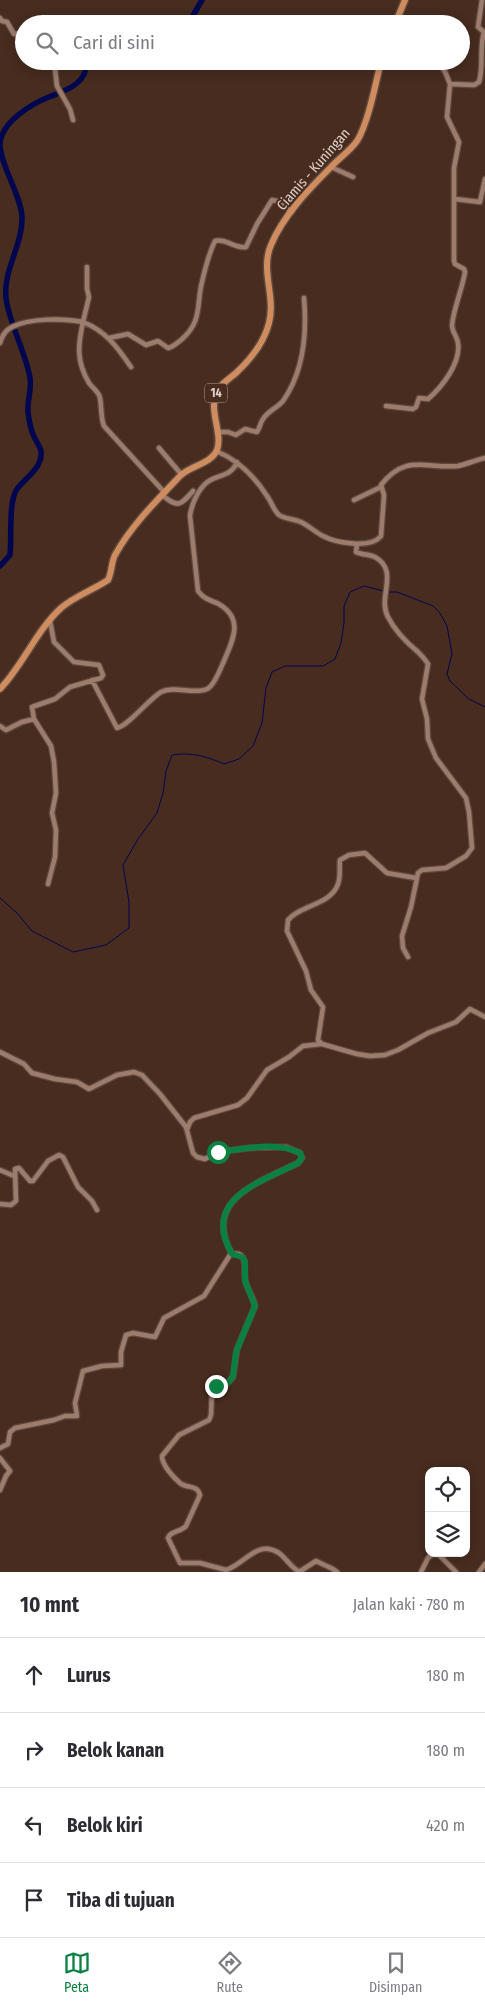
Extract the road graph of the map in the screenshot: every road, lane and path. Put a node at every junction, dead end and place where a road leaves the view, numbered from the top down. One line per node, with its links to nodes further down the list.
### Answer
1 (405, 0): 3 (highway)
2 (482, 0): 9 (street)
3 (399, 15)
4 (0, 18): 5 (street)
5 (15, 34)
6 (55, 70): 10 (street)
7 (379, 70): 11 (highway, Ciamis - Kuningan / 14)
8 (444, 70): 9 (street)
9 (450, 84): 14 (street)
10 (73, 120)
11 (331, 167): 12 (street); 15 (highway, Ciamis - Kuningan / 14)
12 (353, 177)
13 (485, 179): 14 (street)
14 (455, 199): 22 (street)
15 (292, 212): 19 (street); 23 (highway, Ciamis - Kuningan / 14)
16 (87, 267): 18 (street)
17 (304, 298): 23 (street)
18 (83, 322): 19 (street); 20 (street); 31 (street)
19 (108, 338): 21 (street)
20 (0, 343)
21 (131, 367)
22 (386, 406)
23 (217, 432): 25 (highway, Ciamis - Kuningan / 14)
24 (159, 448): 28 (street)
25 (216, 451): 27 (street); 28 (highway)
26 (485, 458): 29 (street)
27 (236, 462): 33 (street); 35 (street)
28 (181, 474): 31 (highway)
29 (381, 486): 32 (street); 33 (street)
30 (193, 491): 31 (street)
31 (164, 494): 34 (highway)
32 (354, 500)
33 (357, 544): 39 (street)
34 (50, 621): 35 (street); 36 (highway)
35 (92, 680): 37 (street)
36 (0, 689)
37 (34, 719): 38 (street); 40 (street)
38 (0, 726)
39 (416, 878): 41 (street); 43 (street)
40 (48, 884)
41 (408, 957)
42 (485, 1017): 43 (street)
43 (322, 1044): 45 (street)
44 (0, 1052): 45 (street)
45 (187, 1130): 50 (street)
46 (0, 1170): 47 (street)
47 (14, 1176): 48 (street); 49 (street)
48 (0, 1204)
49 (96, 1210)
50 (232, 1254): 51 (street); 55 (street)
51 (0, 1448)
52 (0, 1458): 53 (street)
53 (0, 1490)
54 (485, 1564): 59 (street)
55 (299, 1572): 56 (street)
56 (337, 1572)
57 (422, 1572): 58 (street)
58 (456, 1572)
59 (478, 1572)

